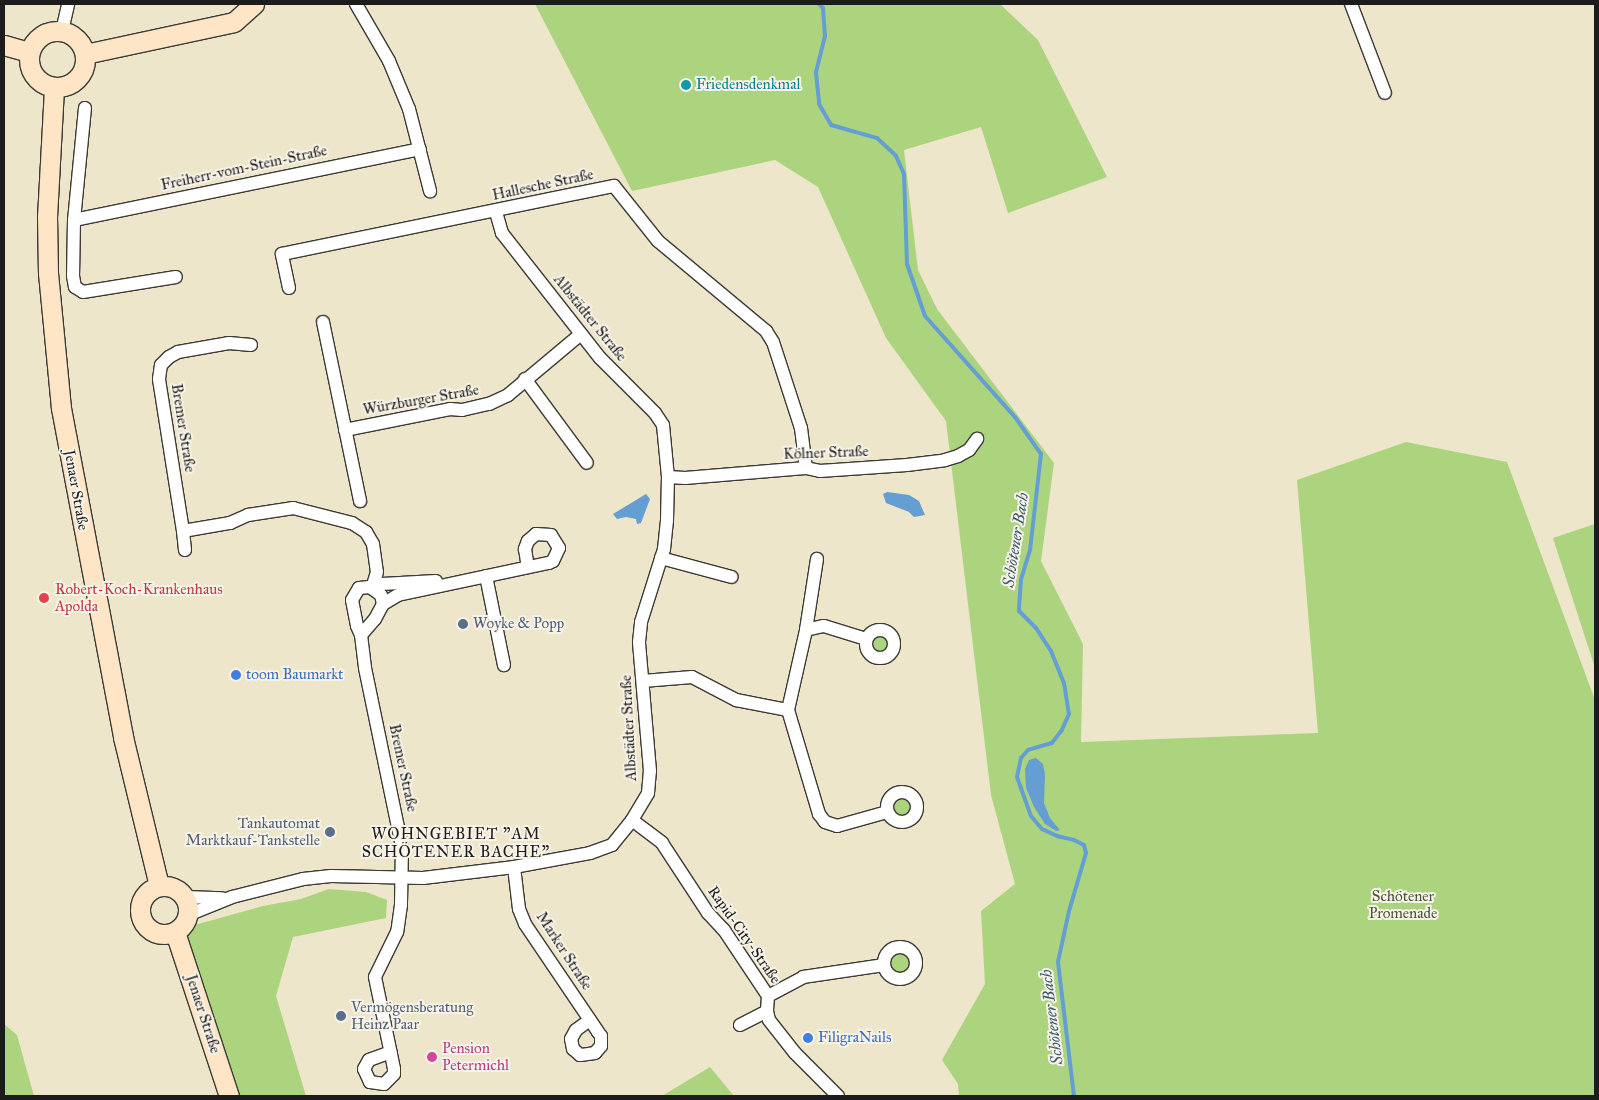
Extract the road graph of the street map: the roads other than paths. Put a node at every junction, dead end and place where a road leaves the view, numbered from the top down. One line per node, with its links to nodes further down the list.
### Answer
1 (68, 4): 5 (street)
2 (254, 4): 8 (main road)
3 (356, 4): 12 (street)
4 (1351, 4): 10 (street)
5 (62, 31): 7 (main road); 8 (main road)
6 (4, 45): 7 (main road)
7 (29, 52): 9 (main road)
8 (85, 54): 9 (main road)
9 (54, 88): 48 (main road, Jenaer Straße)
10 (1385, 93)
11 (85, 108): 15 (street)
12 (420, 148): 13 (street); 15 (street, Freiherr-vom-Stein-Straße)
13 (430, 191)
14 (496, 212): 17 (street, Hallesche Straße); 19 (street, Albstädter Straße); 25 (street, Hallesche Straße)
15 (74, 220): 16 (street)
16 (176, 277)
17 (289, 288)
18 (322, 322): 22 (street, Würzburger Straße)
19 (581, 334): 21 (street, Würzburger Straße); 26 (street, Albstädter Straße)
20 (251, 345): 28 (street, Bremer Straße)
21 (525, 379): 22 (street, Würzburger Straße); 24 (street)
22 (345, 430): 27 (street, Würzburger Straße)
23 (977, 440): 25 (street, Kölner Straße)
24 (588, 463)
25 (806, 468): 26 (street, Kölner Straße)
26 (668, 476): 30 (street, Albstädter Straße)
27 (360, 501)
28 (183, 531): 29 (street, Bremer Straße); 36 (street)
29 (185, 550)
30 (661, 558): 34 (street); 42 (street, Albstädter Straße)
31 (818, 558): 38 (street)
32 (528, 567): 33 (street, Bremer Straße)
33 (486, 576): 35 (street, Bremer Straße); 41 (street)
34 (732, 577)
35 (453, 582): 36 (street, Bremer Straße); 37 (street, Bremer Straße)
36 (372, 588): 37 (street); 39 (street, Bremer Straße)
37 (383, 604): 39 (street)
38 (806, 630): 40 (street); 43 (street)
39 (362, 635): 47 (street, Bremer Straße)
40 (866, 639)
41 (504, 664)
42 (643, 681): 43 (street); 45 (street, Albstädter Straße)
43 (788, 710): 44 (street)
44 (887, 812)
45 (632, 820): 46 (street, Albstädter Straße); 53 (street, Rapid-City-Straße)
46 (514, 867): 47 (street, Albstädter Straße); 55 (street, Marker Straße)
47 (400, 878): 49 (street, Albstädter Straße); 57 (street, Bremer Straße)
48 (159, 886): 50 (main road); 51 (main road)
49 (232, 897): 50 (street); 50 (street, Albstädter Straße)
50 (186, 906): 51 (main road)
51 (175, 932): 58 (main road, Jenaer Straße)
52 (884, 965): 53 (street)
53 (768, 996): 54 (street, Rapid-City-Straße)
54 (767, 1011): 56 (street); 59 (street)
55 (590, 1020)
56 (740, 1025)
57 (391, 1052)
58 (229, 1096)
59 (838, 1096)

